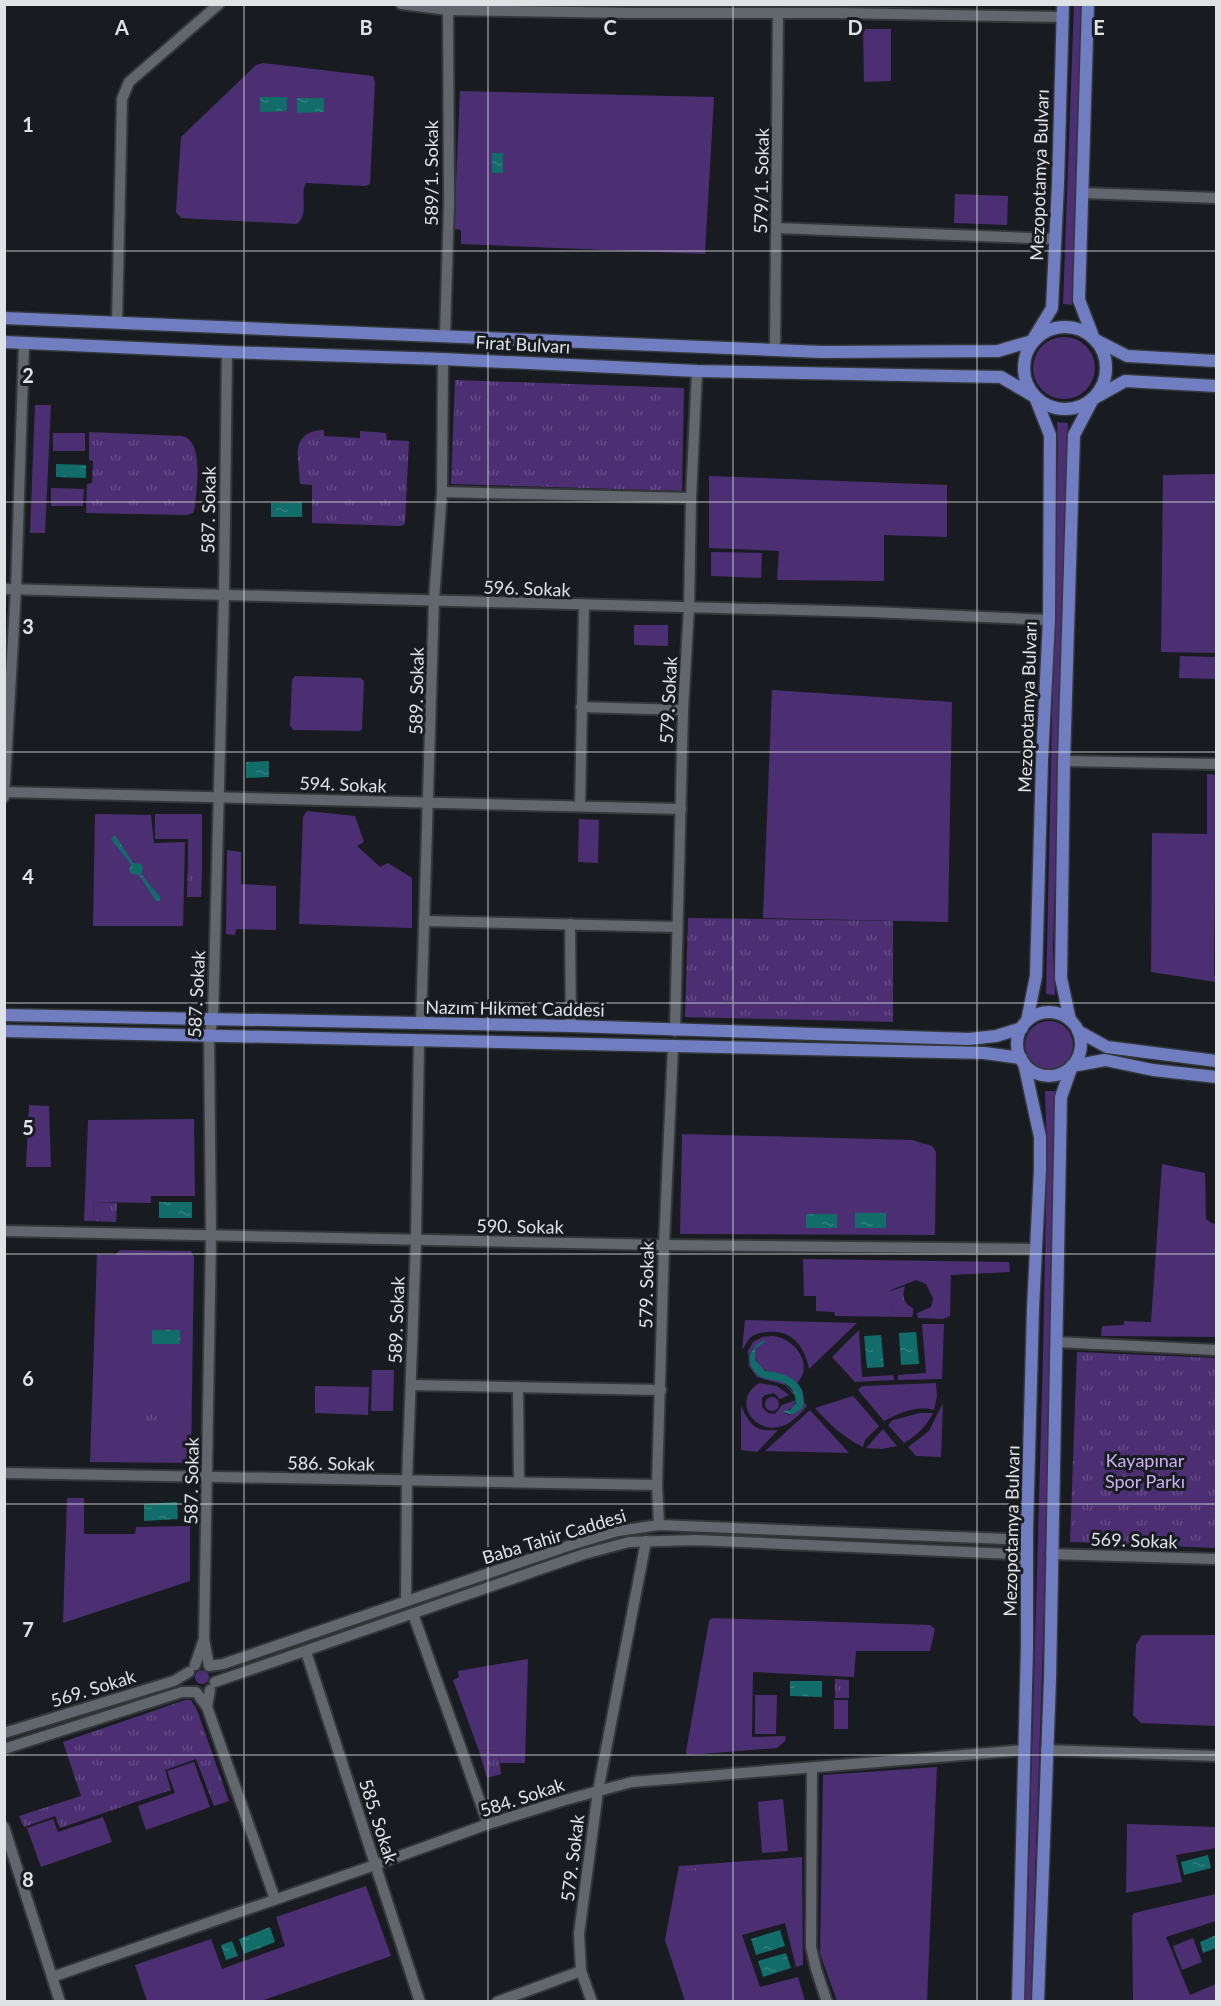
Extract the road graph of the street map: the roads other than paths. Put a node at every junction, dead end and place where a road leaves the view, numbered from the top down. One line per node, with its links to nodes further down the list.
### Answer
1 (219, 4): 12 (street)
2 (401, 4): 4 (street)
3 (1088, 4): 7 (main road)
4 (448, 10): 6 (street); 13 (street, 589/1. Sokak)
5 (1062, 11): 6 (street); 10 (main road, Mezopotamya Bulvarı)
6 (778, 13): 9 (street, 579/1. Sokak)
7 (1083, 193): 8 (street); 14 (main road)
8 (1216, 198)
9 (776, 228): 10 (street); 18 (street, 579/1. Sokak)
10 (1055, 239): 15 (main road, Mezopotamya Bulvarı)
11 (4, 318): 12 (main road, Fırat Bulvarı)
12 (117, 323): 13 (main road, Fırat Bulvarı)
13 (445, 336): 18 (main road, Fırat Bulvarı)
14 (1094, 339): 15 (main road); 21 (main road); 25 (main road)
15 (1032, 341): 18 (main road, Fırat Bulvarı); 24 (main road)
16 (4, 342): 17 (main road, Fırat Bulvarı)
17 (24, 343): 19 (main road, Fırat Bulvarı); 28 (street)
18 (775, 349)
19 (227, 352): 20 (main road, Fırat Bulvarı); 29 (street, 587. Sokak)
20 (442, 358): 22 (main road, Fırat Bulvarı); 26 (street, 589. Sokak)
21 (1216, 361)
22 (697, 371): 24 (main road, Fırat Bulvarı); 27 (street, 579. Sokak)
23 (1216, 386): 25 (main road)
24 (1035, 397): 25 (main road); 33 (main road, Mezopotamya Bulvarı)
25 (1093, 399): 36 (main road)
26 (442, 492): 27 (street); 30 (street, 589. Sokak)
27 (691, 498): 32 (street, 579. Sokak)
28 (10, 589): 29 (street, 596. Sokak); 38 (street)
29 (224, 594): 30 (street, 596. Sokak); 40 (street, 587. Sokak)
30 (434, 599): 31 (street, 596. Sokak); 41 (street, 589. Sokak)
31 (584, 606): 32 (street, 596. Sokak); 34 (street)
32 (689, 608): 33 (street, 596. Sokak); 35 (street, 579. Sokak)
33 (1049, 620): 51 (main road, Mezopotamya Bulvarı)
34 (581, 707): 35 (street); 42 (street)
35 (683, 710): 43 (street, 579. Sokak)
36 (1064, 761): 37 (street); 49 (main road)
37 (1216, 764)
38 (5, 792): 39 (street); 40 (street, 594. Sokak)
39 (4, 797)
40 (219, 797): 41 (street, 594. Sokak); 48 (street, 587. Sokak)
41 (429, 803): 42 (street, 594. Sokak); 44 (street, 589. Sokak)
42 (580, 806): 43 (street, 594. Sokak)
43 (681, 809): 46 (street, 579. Sokak)
44 (424, 921): 45 (street); 50 (street, 589. Sokak)
45 (570, 924): 46 (street); 52 (street)
46 (677, 927): 55 (street, 579. Sokak)
47 (4, 1015): 48 (main road, Nazım Hikmet Caddesi)
48 (213, 1019): 50 (main road, Nazım Hikmet Caddesi); 56 (street, 587. Sokak)
49 (1070, 1020): 51 (main road); 53 (main road)
50 (421, 1024): 52 (main road, Nazım Hikmet Caddesi)
51 (1025, 1024): 55 (main road, Nazım Hikmet Caddesi); 60 (main road)
52 (571, 1026): 55 (main road, Nazım Hikmet Caddesi)
53 (1078, 1030): 61 (main road); 62 (main road)
54 (5, 1031): 56 (main road, Nazım Hikmet Caddesi); 57 (street)
55 (675, 1031)
56 (209, 1036): 58 (main road, Nazım Hikmet Caddesi); 65 (street, 587. Sokak)
57 (4, 1039)
58 (419, 1040): 59 (main road, Nazım Hikmet Caddesi); 66 (street, 589. Sokak)
59 (673, 1047): 60 (main road, Nazım Hikmet Caddesi); 67 (street, 579. Sokak)
60 (1023, 1061): 62 (main road); 68 (main road, Mezopotamya Bulvarı)
61 (1216, 1061)
62 (1072, 1065): 63 (main road); 69 (main road)
63 (1216, 1077)
64 (4, 1231): 65 (street, 590. Sokak)
65 (211, 1237): 66 (street, 590. Sokak); 75 (street, 587. Sokak)
66 (416, 1240): 67 (street, 590. Sokak); 71 (street, 589. Sokak)
67 (664, 1245): 68 (street, 590. Sokak); 73 (street, 579. Sokak)
68 (1036, 1249): 80 (main road, Mezopotamya Bulvarı)
69 (1056, 1342): 70 (street); 82 (main road)
70 (1216, 1350)
71 (411, 1385): 72 (street); 76 (street, 589. Sokak)
72 (518, 1387): 73 (street); 77 (street)
73 (661, 1390): 78 (street, 579. Sokak)
74 (4, 1473): 75 (street, 586. Sokak)
75 (208, 1478): 76 (street, 586. Sokak); 87 (street, 587. Sokak)
76 (407, 1481): 77 (street, 586. Sokak); 85 (street, 589. Sokak)
77 (519, 1482): 78 (street, 586. Sokak)
78 (657, 1485): 79 (street, 579. Sokak)
79 (659, 1525): 80 (street, Baba Tahir Caddesi); 85 (street, Baba Tahir Caddesi)
80 (1027, 1529): 84 (main road, Mezopotamya Bulvarı)
81 (646, 1541): 84 (street, Baba Tahir Caddesi); 86 (street, Baba Tahir Caddesi); 100 (street, 579. Sokak)
82 (1051, 1554): 83 (street, 569. Sokak); 97 (main road)
83 (1216, 1559)
84 (1027, 1562): 96 (main road, Mezopotamya Bulvarı)
85 (406, 1601): 89 (street, Baba Tahir Caddesi)
86 (413, 1614): 88 (street, Baba Tahir Caddesi); 101 (street)
87 (204, 1639): 89 (street); 90 (street)
88 (306, 1652): 91 (street, Baba Tahir Caddesi); 103 (street, 585. Sokak)
89 (209, 1666): 90 (street); 91 (street)
90 (192, 1668): 92 (street); 94 (street, 569. Sokak)
91 (212, 1686): 92 (street); 93 (street)
92 (196, 1692): 93 (street); 95 (street)
93 (207, 1707): 104 (street)
94 (4, 1732)
95 (4, 1749)
96 (1024, 1750): 99 (street, 584. Sokak); 112 (main road, Mezopotamya Bulvarı)
97 (1046, 1750): 98 (street); 113 (main road)
98 (1216, 1756)
99 (812, 1767): 100 (street, 584. Sokak); 111 (street)
100 (598, 1791): 101 (street, 584. Sokak); 105 (street, 579. Sokak)
101 (488, 1824): 103 (street, 584. Sokak)
102 (4, 1827): 106 (street)
103 (375, 1865): 104 (street, 584. Sokak); 108 (street, 585. Sokak)
104 (275, 1899): 106 (street, 584. Sokak)
105 (581, 1971): 109 (street); 110 (street, 579. Sokak)
106 (52, 1977): 107 (street)
107 (60, 2001)
108 (420, 2001)
109 (498, 2001)
110 (592, 2001)
111 (827, 2001)
112 (1018, 2001)
113 (1038, 2001)

